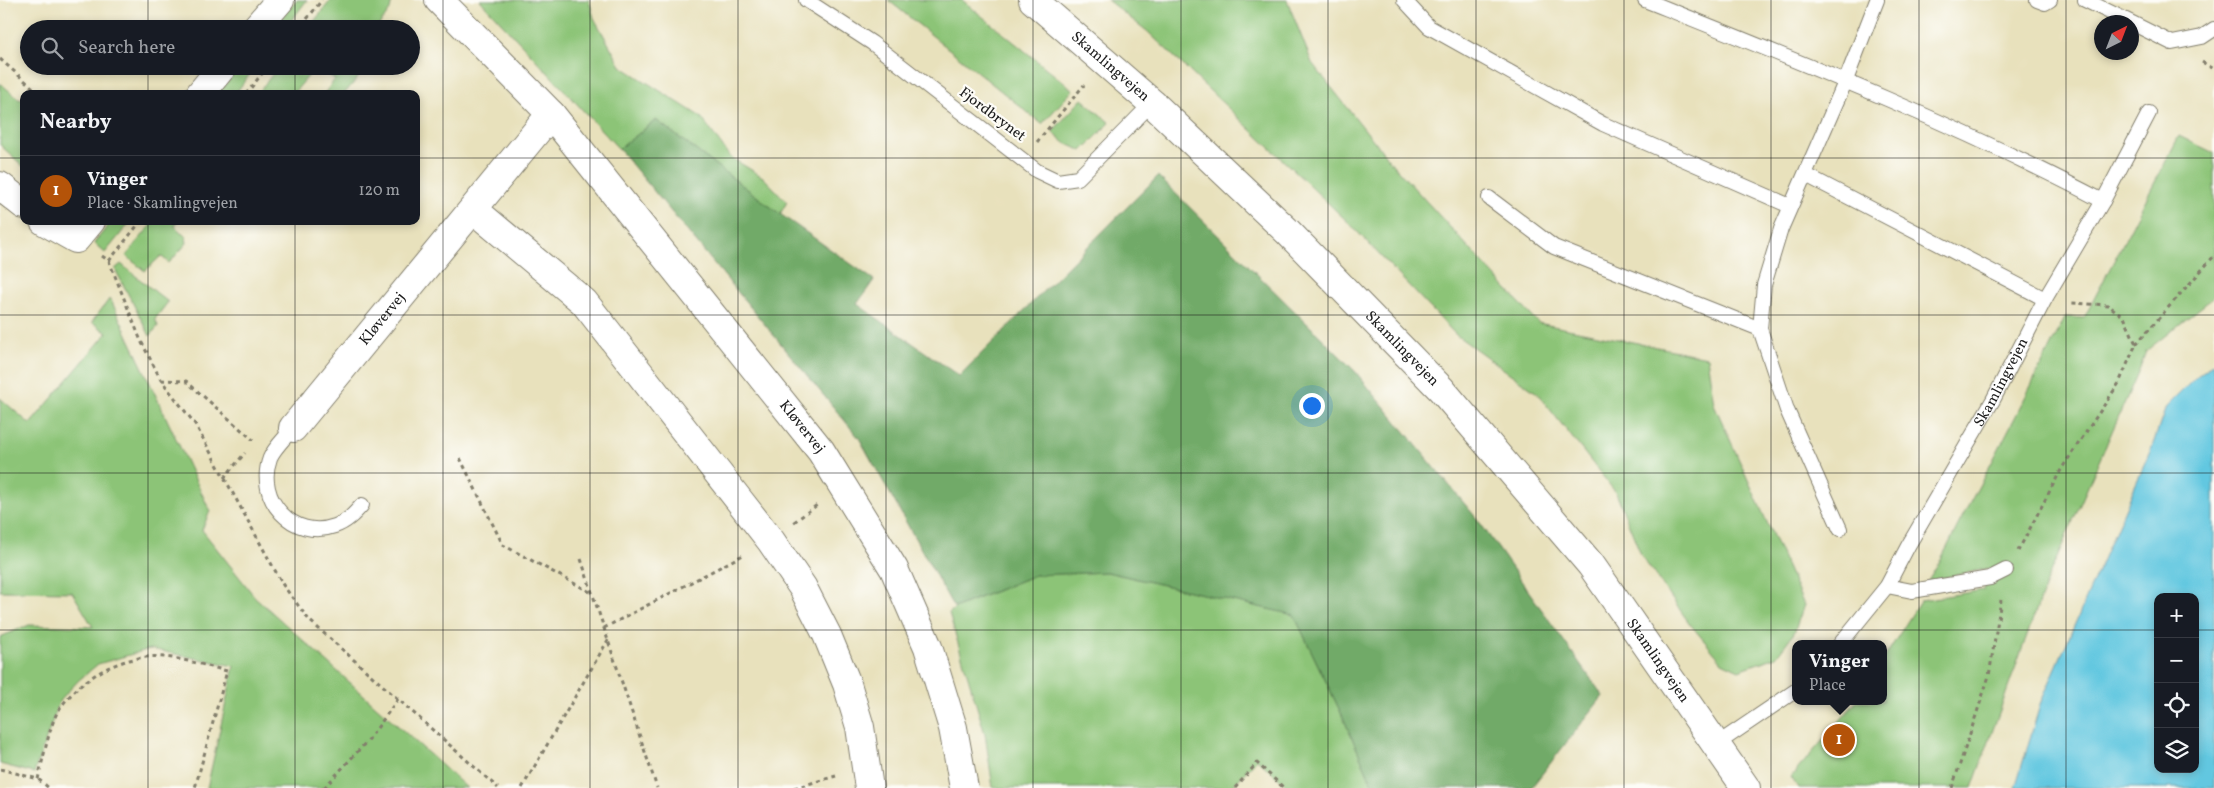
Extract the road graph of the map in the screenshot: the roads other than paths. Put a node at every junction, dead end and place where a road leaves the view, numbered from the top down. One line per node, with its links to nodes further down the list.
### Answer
1 (280, 0): 12 (street)
2 (439, 0): 20 (street, Kløvervej)
3 (806, 0): 18 (lane, Fjordbrynet)
4 (1033, 0): 18 (street, Skamlingvejen)
5 (1404, 0): 26 (lane)
6 (1644, 0): 16 (lane)
7 (1877, 0): 16 (lane)
8 (2037, 0): 9 (lane)
9 (2050, 0)
10 (2085, 0): 11 (lane)
11 (2115, 15)
12 (263, 20)
13 (2139, 27): 14 (lane)
14 (2214, 29)
15 (216, 75): 17 (street)
16 (1846, 80): 21 (lane); 25 (lane)
17 (203, 90)
18 (1152, 103): 39 (street, Skamlingvejen)
19 (2150, 113): 25 (lane, Skamlingvejen)
20 (551, 114): 27 (street, Kløvervej); 41 (street, Kløvervej)
21 (1806, 175): 26 (lane); 30 (lane)
22 (0, 186): 24 (street)
23 (1489, 198): 31 (lane)
24 (20, 202)
25 (2103, 202): 30 (lane, Skamlingvejen)
26 (1790, 206): 31 (lane)
27 (474, 210): 32 (street, Kløvervej); 40 (street)
28 (62, 225): 29 (street)
29 (84, 230)
30 (2045, 299): 36 (lane, Skamlingvejen)
31 (1760, 329): 34 (lane)
32 (293, 428): 33 (lane)
33 (362, 505)
34 (1840, 529)
35 (2006, 570): 36 (lane)
36 (1887, 586): 37 (lane, Skamlingvejen)
37 (1843, 640)
38 (1792, 693): 39 (lane)
39 (1717, 744): 42 (street, Skamlingvejen)
40 (868, 777)
41 (964, 788)
42 (1746, 788)

